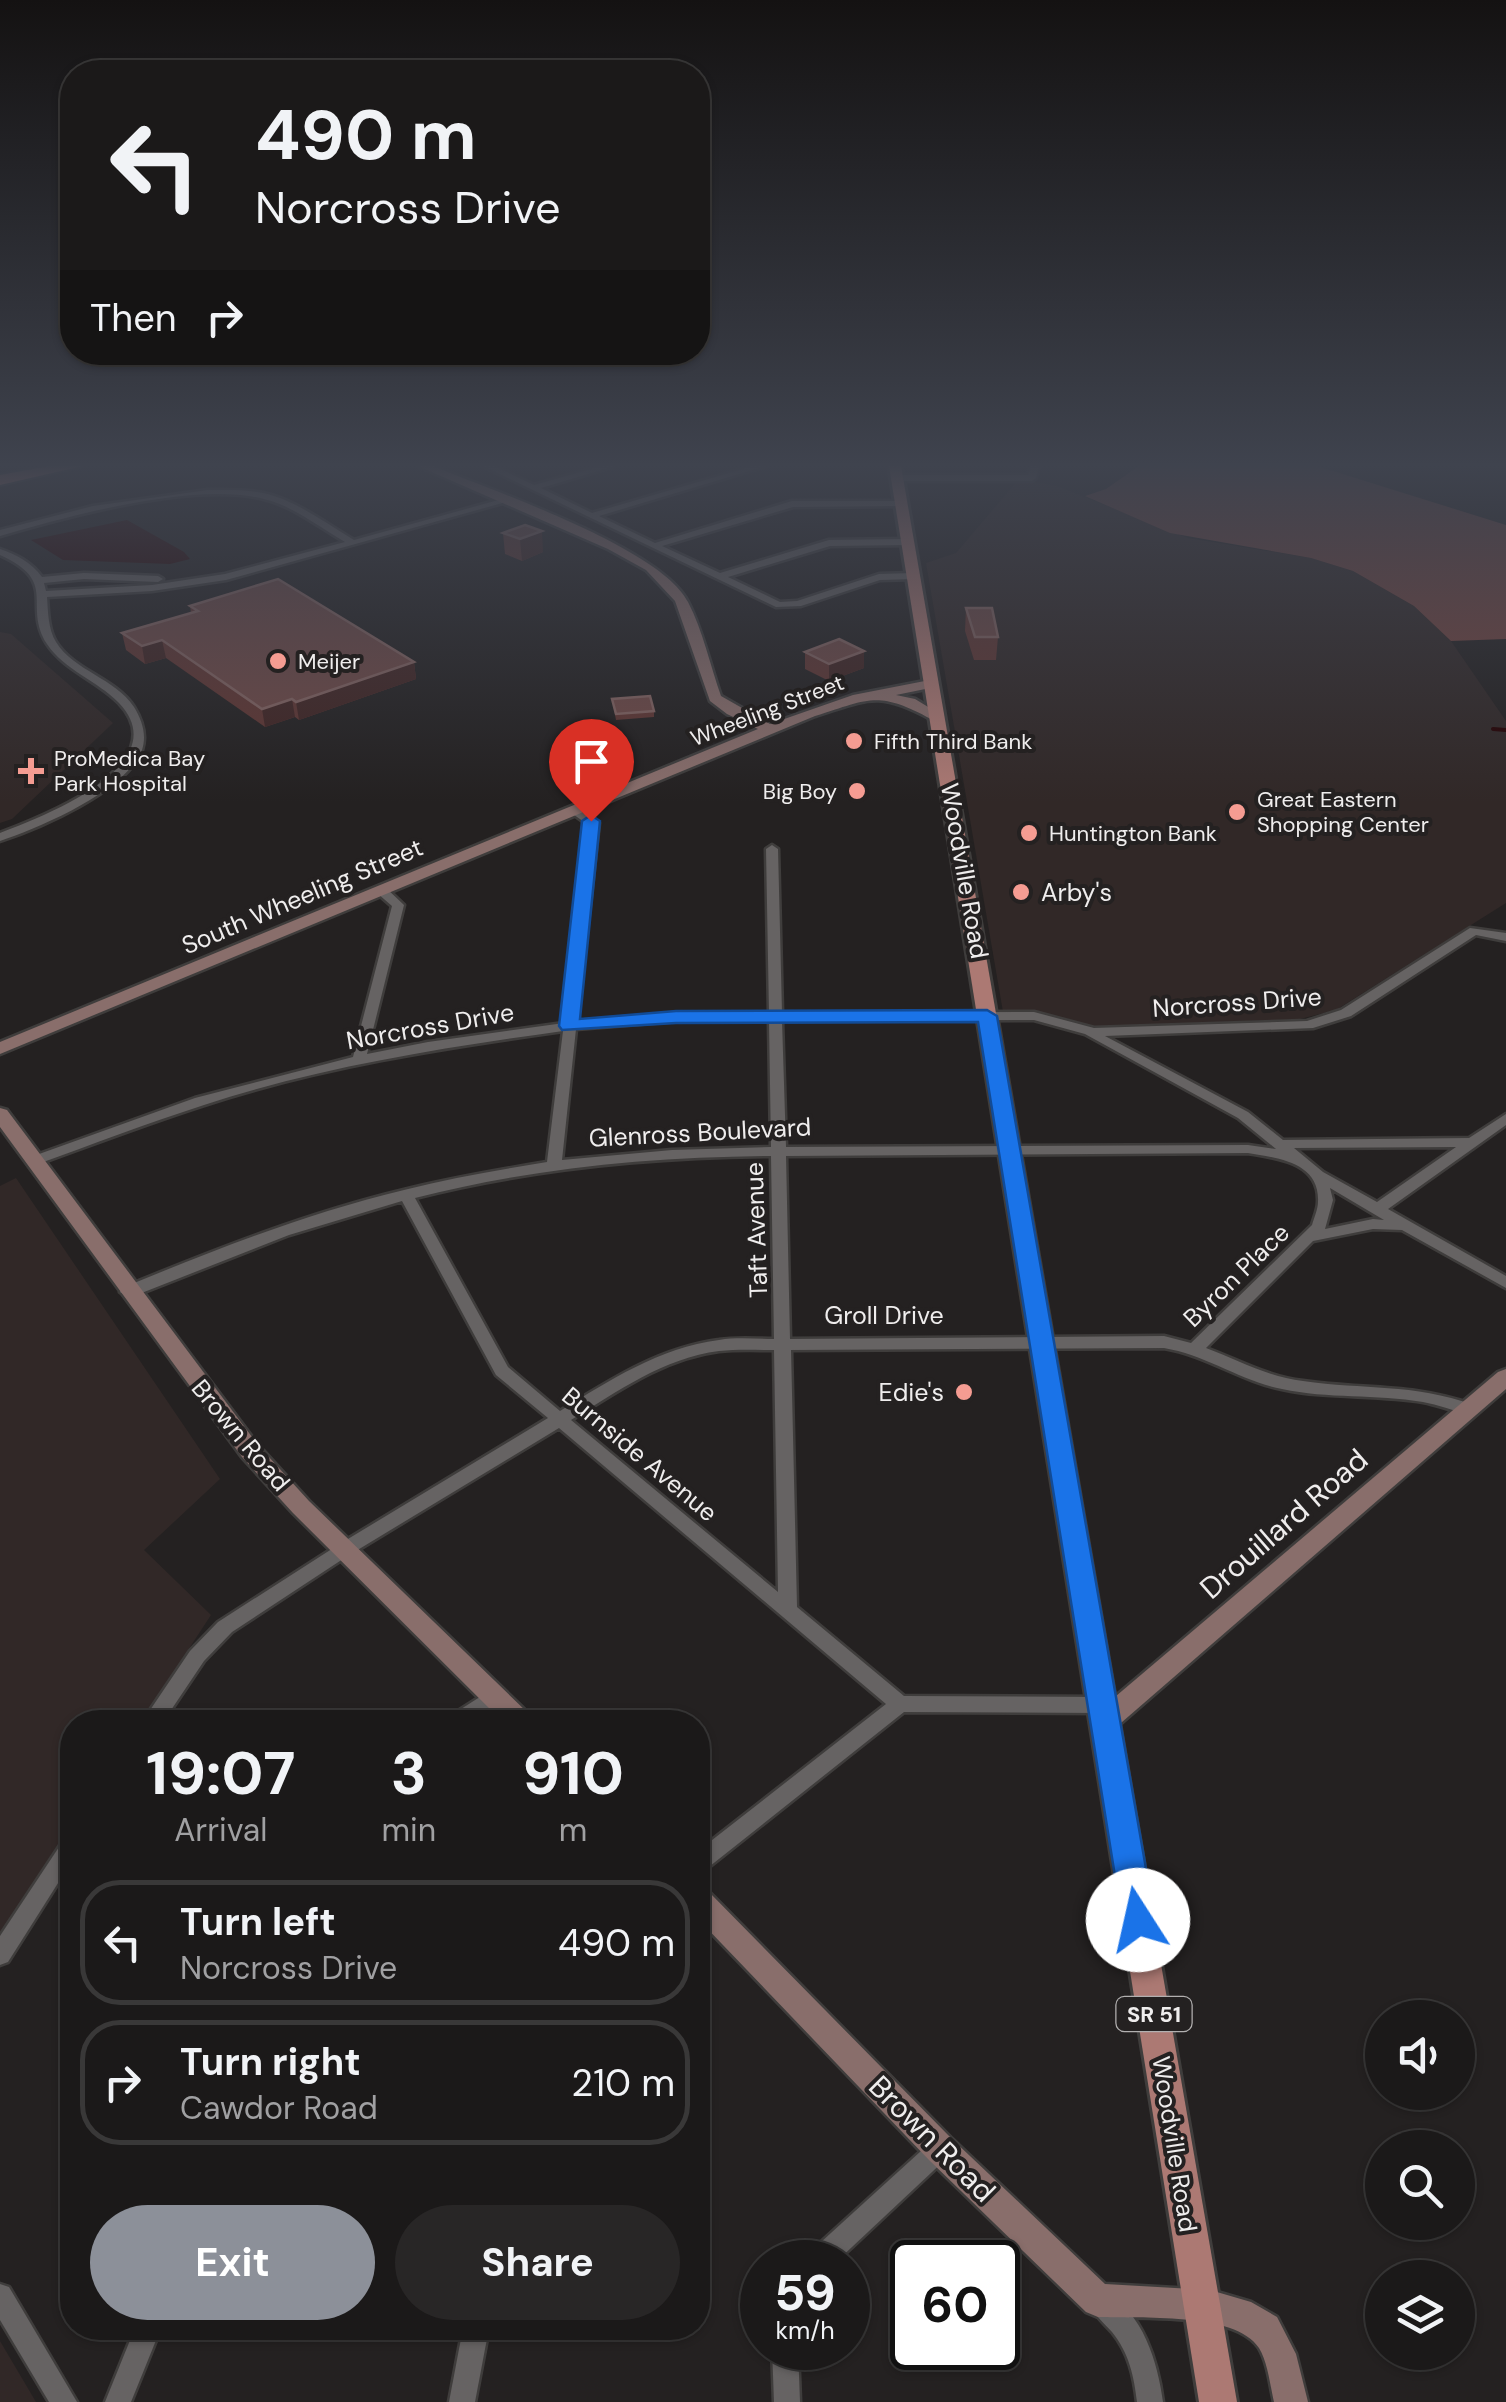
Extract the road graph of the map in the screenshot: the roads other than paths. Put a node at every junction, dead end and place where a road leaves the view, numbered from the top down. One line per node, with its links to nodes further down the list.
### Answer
1 (61, 578): 9 (street)
2 (137, 578): 3 (street)
3 (170, 578)
4 (212, 578): 10 (street)
5 (663, 578): 14 (street)
6 (721, 578): 7 (street)
7 (875, 578)
8 (914, 578): 11 (main road, Woodville Road / SR 51)
9 (41, 580): 10 (street)
10 (45, 594): 17 (street)
11 (930, 684): 12 (street, Wheeling Street); 13 (main road, Woodville Road / SR 51)
12 (865, 696): 13 (street); 14 (street, Wheeling Street)
13 (936, 716): 22 (main road, Woodville Road / SR 51)
14 (772, 731): 15 (street, Wheeling Street)
15 (624, 789): 16 (street, South Wheeling Street)
16 (574, 810): 19 (street, South Wheeling Street); 23 (street)
17 (0, 837)
18 (772, 849): 21 (street, Taft Avenue)
19 (381, 890): 25 (street, South Wheeling Street); 26 (street)
20 (1506, 937): 24 (street, Norcross Drive)
21 (775, 1016): 22 (street, Norcross Drive); 23 (street, Norcross Drive); 32 (street, Taft Avenue)
22 (987, 1016): 24 (street, Norcross Drive); 31 (main road, Woodville Road / SR 51)
23 (570, 1026): 26 (street, Norcross Drive); 35 (street)
24 (1084, 1030): 30 (street, Glenross Boulevard)
25 (0, 1048)
26 (358, 1060): 34 (street, Norcross Drive)
27 (0, 1114): 34 (street, Brown Road)
28 (1506, 1118): 29 (street)
29 (1470, 1142): 30 (street); 38 (street)
30 (1280, 1144): 33 (street, Glenross Boulevard)
31 (1008, 1150): 32 (street, Glenross Boulevard); 33 (street, Glenross Boulevard); 43 (main road, Woodville Road / SR 51)
32 (778, 1151): 35 (street, Glenross Boulevard); 44 (street, Taft Avenue)
33 (1293, 1156): 36 (street, Glenross Boulevard)
34 (33, 1162): 42 (street, Brown Road)
35 (554, 1165): 37 (street, Glenross Boulevard)
36 (1318, 1175): 38 (street, Glenross Boulevard); 40 (street, Byron Place)
37 (406, 1194): 42 (street, Glenross Boulevard); 48 (street, Burnside Avenue)
38 (1377, 1209): 39 (street, Glenross Boulevard)
39 (1405, 1225): 40 (street, Byron Place); 41 (street, Glenross Boulevard)
40 (1311, 1237): 45 (street, Byron Place)
41 (1506, 1283)
42 (128, 1292): 49 (street, Brown Road)
43 (1041, 1342): 44 (street, Groll Drive); 45 (street, Groll Drive); 56 (main road, Woodville Road / SR 51)
44 (784, 1344): 48 (street, Groll Drive); 50 (street, Taft Avenue)
45 (1195, 1348): 47 (street, Groll Drive)
46 (1506, 1377): 47 (street, Drouillard Road)
47 (1468, 1409): 56 (street, Drouillard Road)
48 (559, 1419): 49 (street, Groll Drive); 50 (street, Burnside Avenue)
49 (345, 1551): 51 (street, Brown Road); 53 (street, Groll Drive)
50 (788, 1610): 52 (street, Burnside Avenue)
51 (494, 1696): 54 (street); 55 (street, Brown Road)
52 (900, 1704): 56 (street); 57 (street)
53 (160, 1710)
54 (474, 1710)
55 (508, 1710)
56 (1104, 1713): 65 (main road, Woodville Road / SR 51)
57 (710, 1853)
58 (60, 1862): 60 (street)
59 (710, 1912): 61 (street, Brown Road)
60 (0, 1955)
61 (940, 2148): 62 (street); 64 (street, Brown Road)
62 (842, 2240)
63 (0, 2296): 69 (street)
64 (1098, 2300): 65 (street); 73 (street)
65 (1202, 2306): 74 (main road, Woodville Road / SR 51); 75 (street)
66 (143, 2340): 70 (street)
67 (474, 2340): 71 (street)
68 (786, 2370): 72 (street)
69 (64, 2402)
70 (118, 2402)
71 (462, 2402)
72 (788, 2402)
73 (1150, 2402)
74 (1218, 2402)
75 (1291, 2402)

